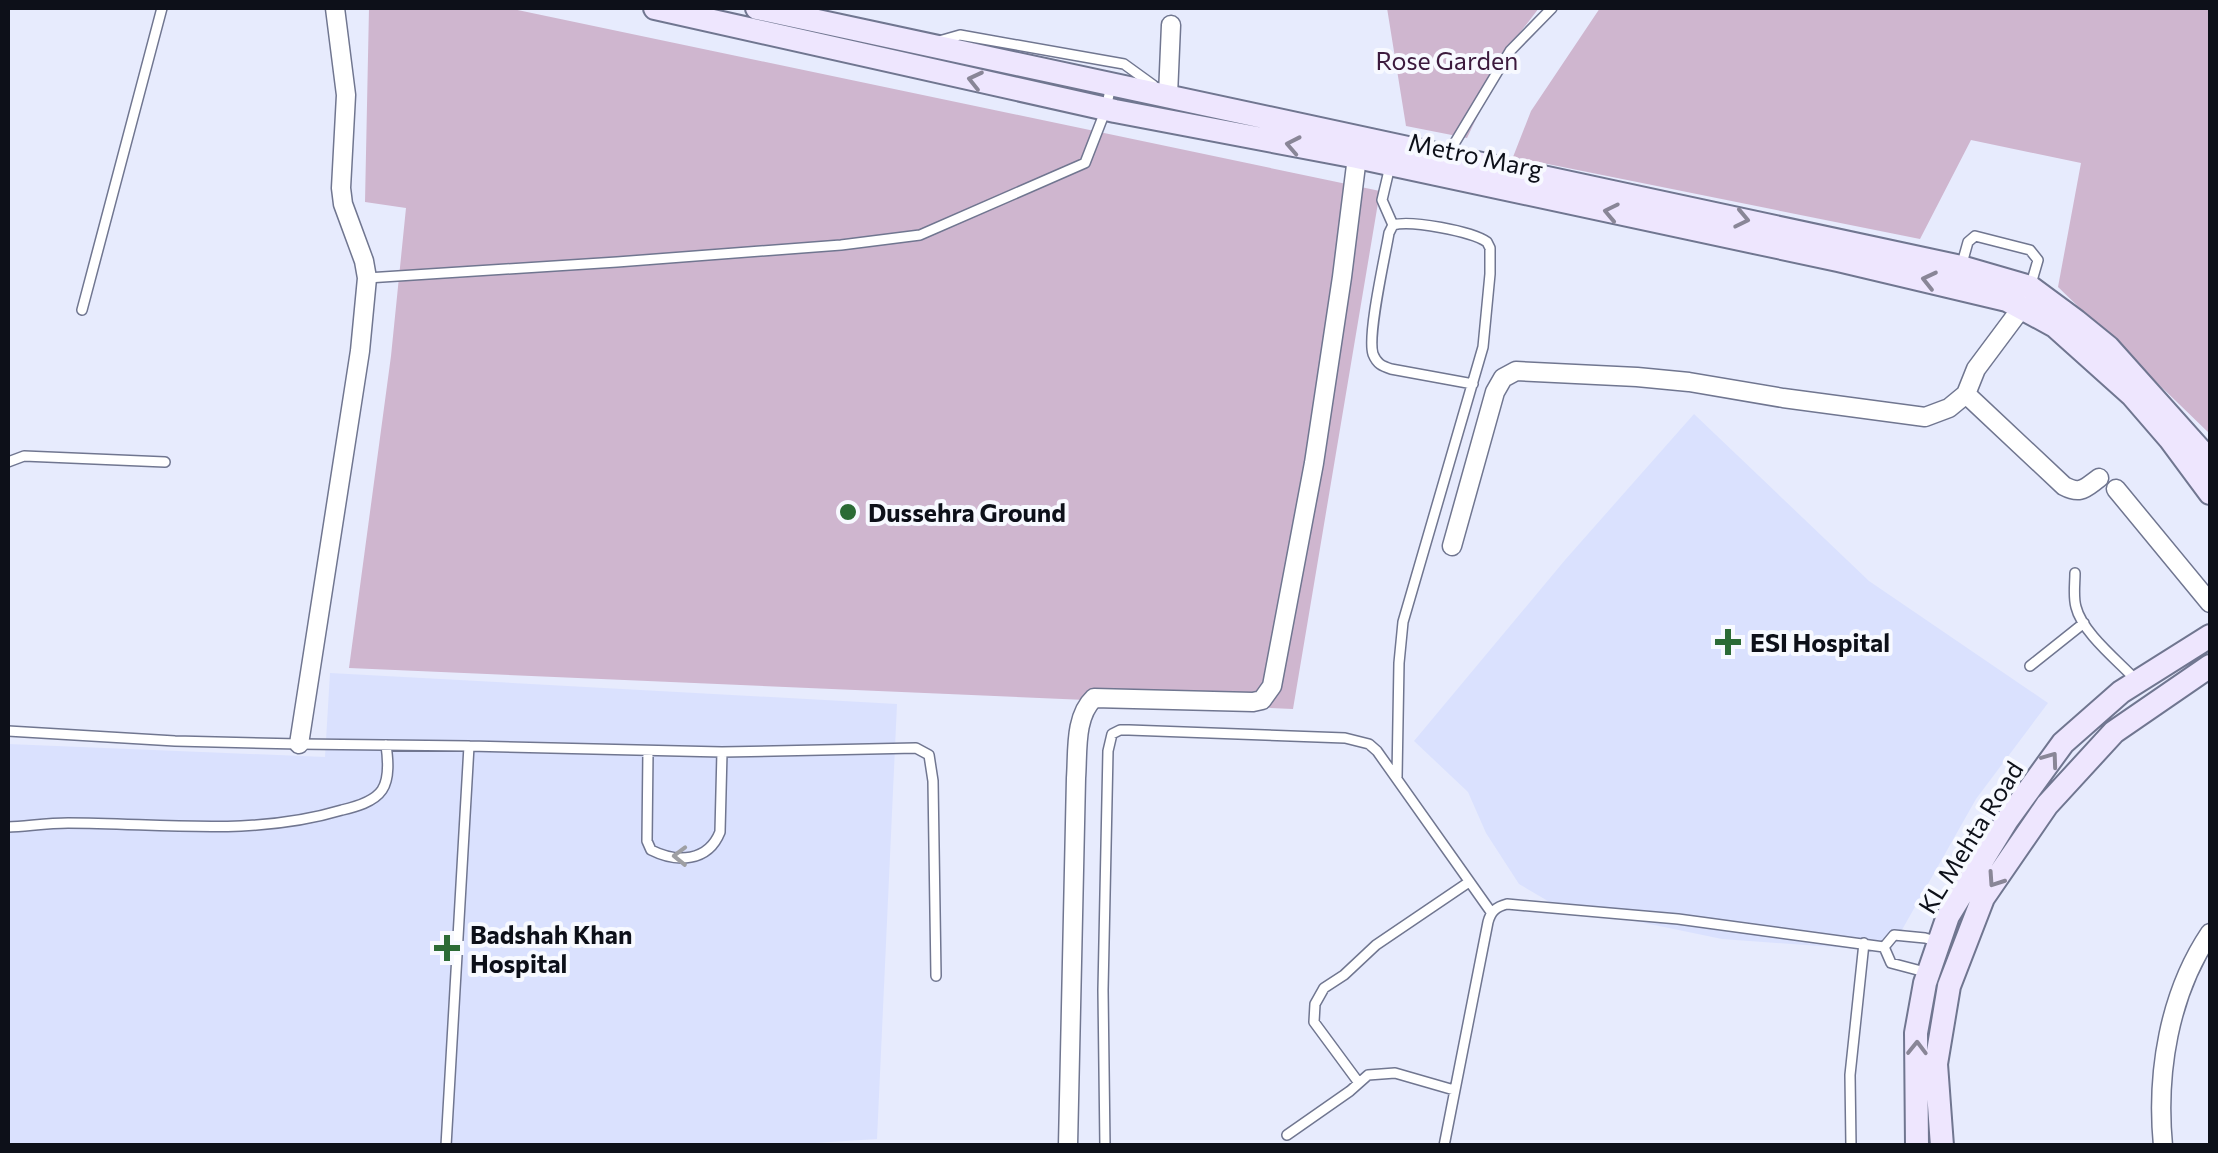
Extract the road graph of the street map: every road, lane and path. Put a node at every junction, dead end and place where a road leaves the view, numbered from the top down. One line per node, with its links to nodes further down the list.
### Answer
1 (162, 8): 18 (lane)
2 (335, 8): 16 (street)
3 (655, 8): 10 (street, Metro Marg, one-way to 3)
4 (757, 8): 7 (street, Metro Marg)
5 (1552, 8): 13 (lane)
6 (1172, 25): 9 (street)
7 (928, 44): 8 (street, Metro Marg); 9 (lane)
8 (1112, 83): 9 (street, Metro Marg); 10 (lane)
9 (1168, 96): 13 (street, Metro Marg)
10 (1106, 110): 11 (street, Metro Marg, one-way to 10); 16 (lane)
11 (1357, 157): 12 (street, Metro Marg); 55 (street)
12 (1390, 164): 13 (street, Metro Marg); 14 (lane)
13 (1445, 165): 15 (street, Metro Marg, one-way to 15); 17 (street, Metro Marg, one-way to 13)
14 (1393, 226): 19 (lane); 19 (lane)
15 (1961, 266): 17 (street, Metro Marg); 17 (lane)
16 (367, 278): 36 (street)
17 (2026, 297): 20 (street); 23 (street, Metro Marg); 26 (street, Metro Marg)
18 (82, 310)
19 (1473, 384): 41 (lane)
20 (1966, 394): 24 (street); 27 (street)
21 (8, 462): 22 (lane)
22 (166, 462)
23 (2210, 462)
24 (2100, 478)
25 (2116, 489): 29 (street)
26 (2210, 493)
27 (1452, 546)
28 (2076, 573): 30 (lane)
29 (2210, 602)
30 (2084, 622): 32 (lane); 34 (lane)
31 (2210, 636): 34 (street, KL Mehta Road)
32 (2030, 666)
33 (2210, 666): 60 (street, KL Mehta Road, one-way to 60)
34 (2137, 681): 46 (street, KL Mehta Road, one-way to 34)
35 (8, 731): 36 (lane)
36 (299, 744): 37 (lane)
37 (386, 745): 38 (lane); 42 (lane)
38 (469, 746): 39 (lane); 54 (lane)
39 (648, 751): 40 (lane); 40 (lane, one-way to 39)
40 (722, 752): 50 (lane)
41 (1397, 779): 43 (lane); 56 (lane)
42 (8, 827)
43 (1469, 882): 44 (lane); 51 (lane)
44 (1491, 912): 47 (lane); 52 (lane)
45 (2210, 932): 61 (street)
46 (1939, 942): 48 (lane); 49 (street, KL Mehta Road)
47 (1864, 944): 48 (lane); 58 (lane)
48 (1884, 948): 49 (lane)
49 (1928, 973): 59 (street, KL Mehta Road, one-way to 49)
50 (936, 976)
51 (1359, 1083): 52 (lane); 53 (lane)
52 (1454, 1090): 57 (lane)
53 (1287, 1135)
54 (446, 1146)
55 (1068, 1146)
56 (1104, 1146)
57 (1444, 1146)
58 (1852, 1146)
59 (1917, 1146)
60 (1942, 1146)
61 (2163, 1146)

